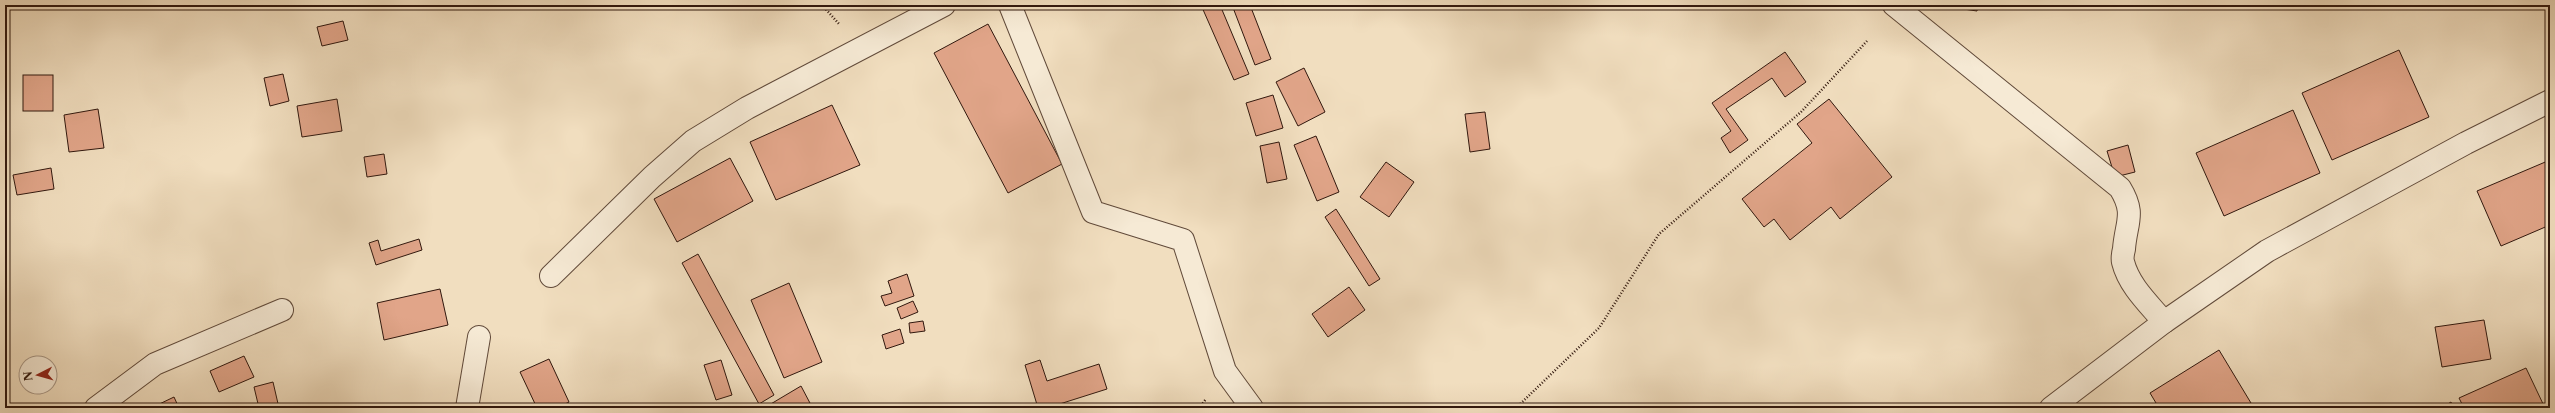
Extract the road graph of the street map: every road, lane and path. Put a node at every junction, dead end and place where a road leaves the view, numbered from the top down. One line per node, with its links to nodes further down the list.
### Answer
1 (944, 5): 6 (street)
2 (1010, 5): 12 (street)
3 (1894, 5): 8 (street)
4 (1867, 41): 13 (path)
5 (2550, 101): 8 (street)
6 (551, 276)
7 (282, 310): 10 (street)
8 (2164, 322): 14 (street)
9 (480, 337): 11 (street)
10 (96, 408)
11 (467, 408)
12 (1252, 408)
13 (1516, 408)
14 (2051, 408)

